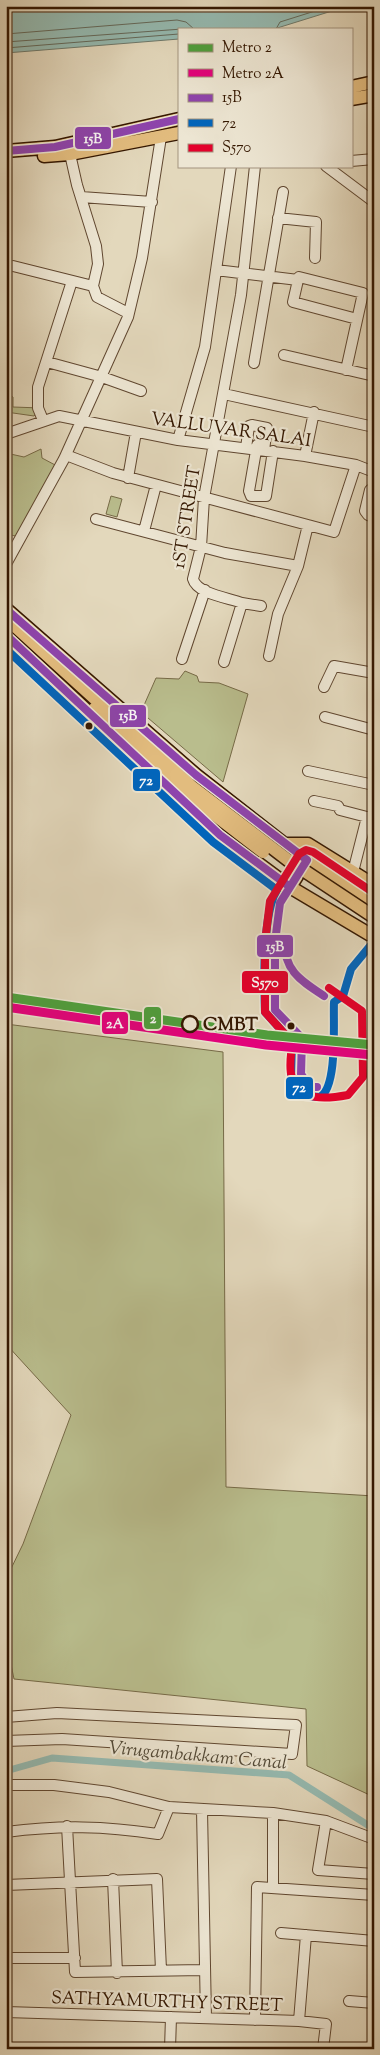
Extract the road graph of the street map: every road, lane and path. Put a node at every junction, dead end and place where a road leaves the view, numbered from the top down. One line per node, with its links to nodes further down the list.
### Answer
1 (374, 82): 2 (main road)
2 (352, 86)
3 (374, 96): 4 (main road)
4 (352, 99)
5 (178, 119): 8 (main road)
6 (178, 133): 7 (main road)
7 (161, 137): 9 (main road); 18 (street)
8 (6, 151)
9 (70, 154): 10 (main road); 17 (street)
10 (6, 159)
11 (374, 159): 12 (street)
12 (352, 161)
13 (230, 168): 23 (street)
14 (255, 168): 24 (street, 1ST STREET)
15 (329, 168): 19 (street)
16 (283, 192): 20 (street)
17 (81, 197): 18 (street); 28 (street)
18 (152, 202): 29 (street)
19 (374, 202)
20 (278, 218): 21 (street); 25 (street)
21 (315, 258)
22 (13, 266): 26 (street)
23 (216, 270): 24 (street); 45 (street)
24 (244, 274): 25 (street); 38 (street, 1ST STREET)
25 (270, 277): 27 (street); 33 (street)
26 (72, 280): 28 (street); 32 (street)
27 (298, 280): 30 (street); 30 (street)
28 (93, 286): 29 (street)
29 (128, 313): 36 (street)
30 (357, 318): 34 (street)
31 (284, 355): 34 (street)
32 (47, 362): 36 (street); 40 (street)
33 (254, 363)
34 (346, 370): 35 (street)
35 (374, 376)
36 (102, 377): 37 (street); 41 (street)
37 (141, 391)
38 (224, 394): 39 (street); 46 (street, 1ST STREET)
39 (314, 412): 42 (street); 48 (street)
40 (42, 420): 41 (street, VALLUVAR SALAI); 44 (street, VALLUVAR SALAI)
41 (82, 420): 43 (street, VALLUVAR SALAI); 47 (street)
42 (374, 428)
43 (136, 432): 45 (street, VALLUVAR SALAI); 51 (street)
44 (6, 434)
45 (178, 440): 46 (street, VALLUVAR SALAI)
46 (215, 444): 48 (street, VALLUVAR SALAI); 54 (street, 1ST STREET)
47 (66, 455): 51 (street); 60 (street)
48 (305, 456): 49 (street, VALLUVAR SALAI)
49 (356, 465): 50 (street, VALLUVAR SALAI); 57 (street)
50 (374, 472)
51 (128, 478): 52 (street)
52 (156, 485): 54 (street); 58 (street)
53 (374, 487): 55 (street)
54 (204, 498): 57 (street); 59 (street, 1ST STREET)
55 (374, 517)
56 (96, 519): 58 (street)
57 (308, 525): 61 (street)
58 (144, 531): 59 (street)
59 (201, 546): 61 (street); 62 (street, 1ST STREET)
60 (6, 564)
61 (298, 566): 69 (street)
62 (205, 590): 63 (street); 70 (street)
63 (242, 603): 64 (street); 71 (street)
64 (261, 606)
65 (6, 609): 76 (main road)
66 (6, 618): 87 (main road, bridge)
67 (6, 629): 88 (main road, bridge)
68 (9, 639): 77 (main road)
69 (270, 656)
70 (182, 660)
71 (224, 662)
72 (373, 670): 73 (street)
73 (324, 686)
74 (325, 717): 75 (street)
75 (374, 730)
76 (166, 749): 77 (main road); 81 (main road)
77 (147, 767): 85 (main road)
78 (308, 771): 79 (street)
79 (374, 785)
80 (314, 800): 83 (street)
81 (284, 844): 82 (main road); 83 (main road)
82 (307, 860): 85 (main road); 86 (main road)
83 (353, 872): 84 (main road)
84 (374, 885)
85 (290, 887): 89 (main road)
86 (374, 905)
87 (374, 917)
88 (374, 926)
89 (374, 937)
90 (6, 1717): 91 (street)
91 (6, 1741)
92 (8, 1785): 93 (street)
93 (169, 1807): 94 (street); 97 (street)
94 (202, 1810): 95 (street); 112 (street)
95 (273, 1813): 96 (street); 104 (street)
96 (326, 1821): 99 (street); 100 (street)
97 (67, 1826): 98 (street); 102 (street)
98 (6, 1832)
99 (374, 1839)
100 (374, 1874)
101 (113, 1880): 102 (street); 111 (street); 113 (street)
102 (69, 1881): 103 (street); 110 (street)
103 (6, 1885)
104 (273, 1887): 105 (street); 119 (street)
105 (374, 1895)
106 (281, 1933): 107 (street)
107 (306, 1935): 108 (street); 120 (street)
108 (374, 1941)
109 (6, 1958): 110 (street)
110 (74, 1958): 113 (street)
111 (161, 1970): 112 (street); 113 (street)
112 (204, 1970): 118 (street)
113 (117, 1973)
114 (349, 2001): 115 (street)
115 (374, 2003)
116 (6, 2012): 117 (street, SATHYAMURTHY STREET)
117 (171, 2017): 118 (street, SATHYAMURTHY STREET); 121 (street)
118 (206, 2018): 119 (street, SATHYAMURTHY STREET)
119 (255, 2020): 120 (street, SATHYAMURTHY STREET)
120 (299, 2021): 122 (street, SATHYAMURTHY STREET)
121 (170, 2049)
122 (323, 2049)

